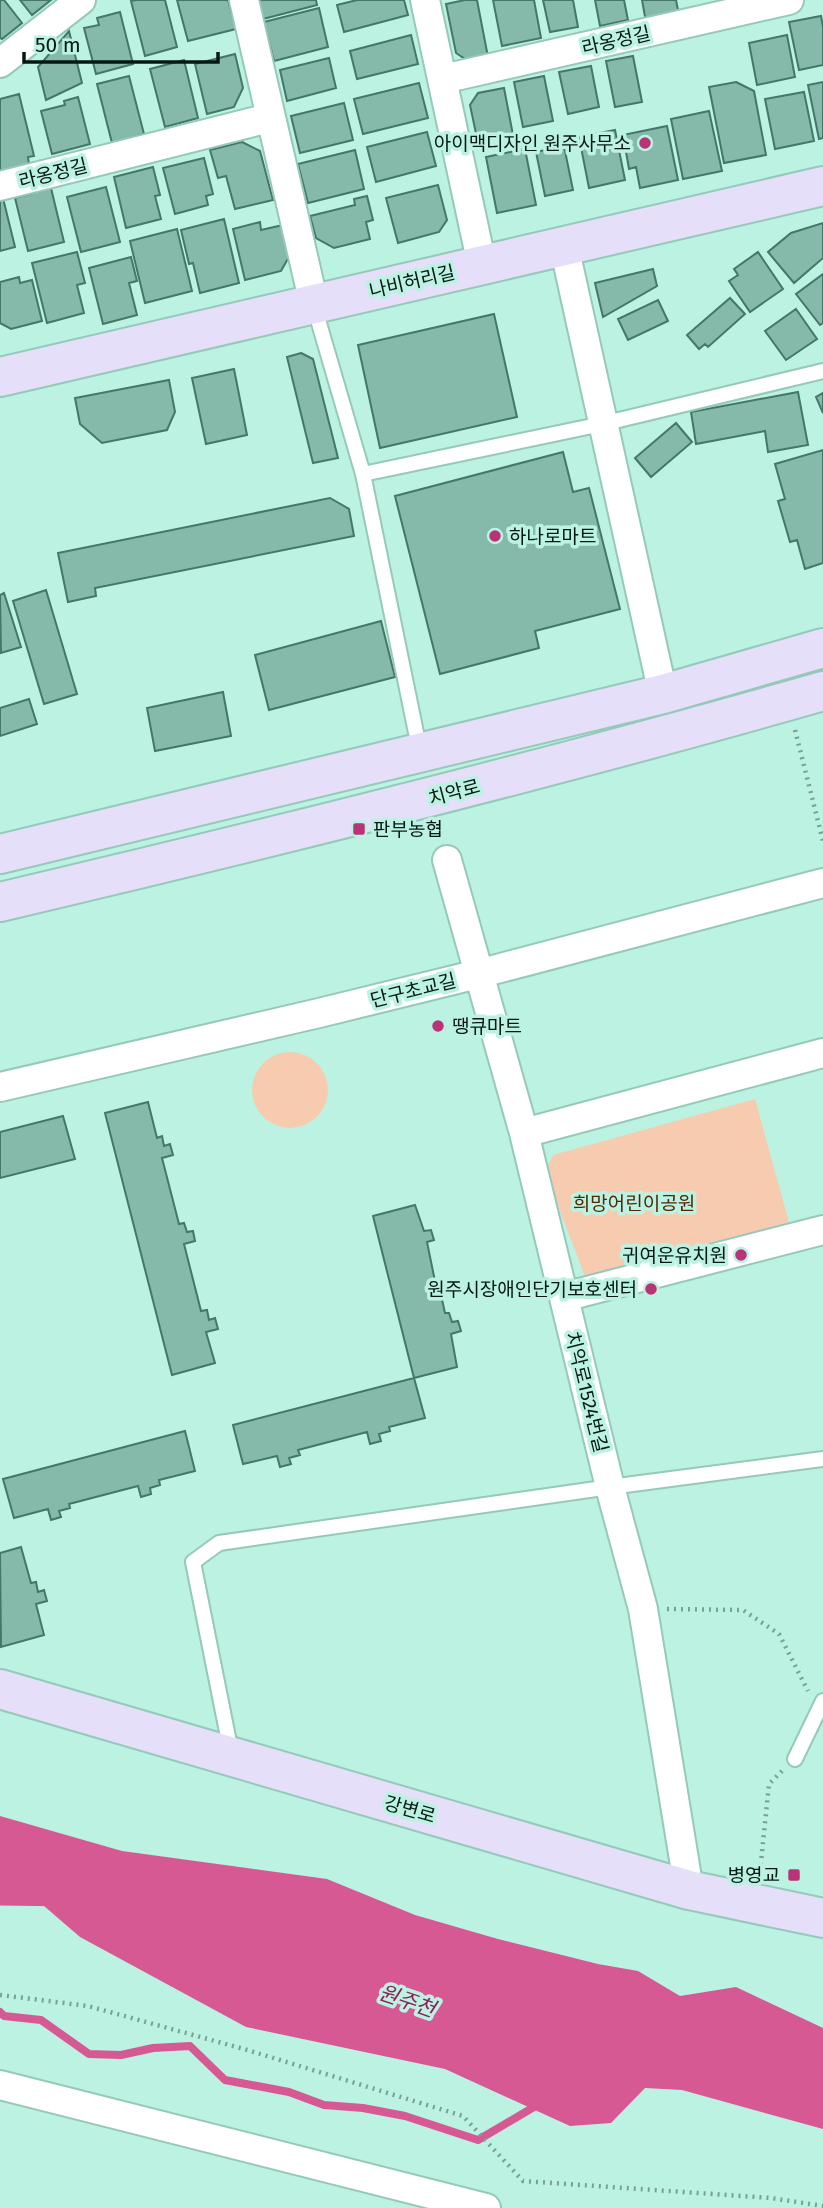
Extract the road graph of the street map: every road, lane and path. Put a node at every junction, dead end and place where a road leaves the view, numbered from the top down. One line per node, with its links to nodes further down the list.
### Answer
1 (81, 0): 5 (street)
2 (244, 0): 7 (street)
3 (425, 0): 6 (street)
4 (789, 0): 6 (street, 라옹정길)
5 (0, 64)
6 (443, 79): 11 (street)
7 (269, 118): 8 (street, 라옹정길); 12 (street)
8 (0, 186)
9 (823, 186): 10 (street, 나비허리길)
10 (564, 246): 11 (street, 나비허리길); 15 (street)
11 (482, 265): 12 (street, 나비허리길)
12 (314, 304): 14 (street, 나비허리길); 16 (lane)
13 (823, 371): 15 (lane)
14 (0, 377)
15 (601, 424): 16 (lane); 18 (street)
16 (363, 474): 21 (lane)
17 (823, 648): 18 (street)
18 (663, 694): 20 (street); 21 (street)
19 (805, 696): 20 (street, 치악로); 22 (path)
20 (673, 735): 26 (street, 치악로)
21 (421, 753): 23 (street)
22 (823, 841)
23 (0, 855)
24 (447, 860): 27 (street, 치악로1524번길)
25 (823, 883): 27 (street, 단구초교길)
26 (0, 902)
27 (478, 974): 29 (street, 단구초교길); 30 (street, 치악로1524번길)
28 (823, 1053): 30 (street)
29 (0, 1087)
30 (524, 1133): 32 (street, 치악로1524번길)
31 (823, 1230): 32 (street)
32 (564, 1297): 34 (street, 치악로1524번길)
33 (823, 1459): 34 (lane)
34 (610, 1487): 35 (street, 치악로1524번길); 38 (lane)
35 (643, 1609): 37 (path); 41 (street, 치악로1524번길)
36 (0, 1689): 38 (street, 강변로)
37 (821, 1706): 39 (lane)
38 (232, 1757): 41 (street, 강변로)
39 (795, 1759)
40 (769, 1784): 42 (path)
41 (689, 1890): 42 (street, 강변로)
42 (757, 1904): 43 (street, 강변로)
43 (823, 1918)
44 (0, 1995): 47 (path)
45 (0, 2085): 46 (street)
46 (424, 2201): 48 (street)
47 (823, 2206)
48 (486, 2208)

